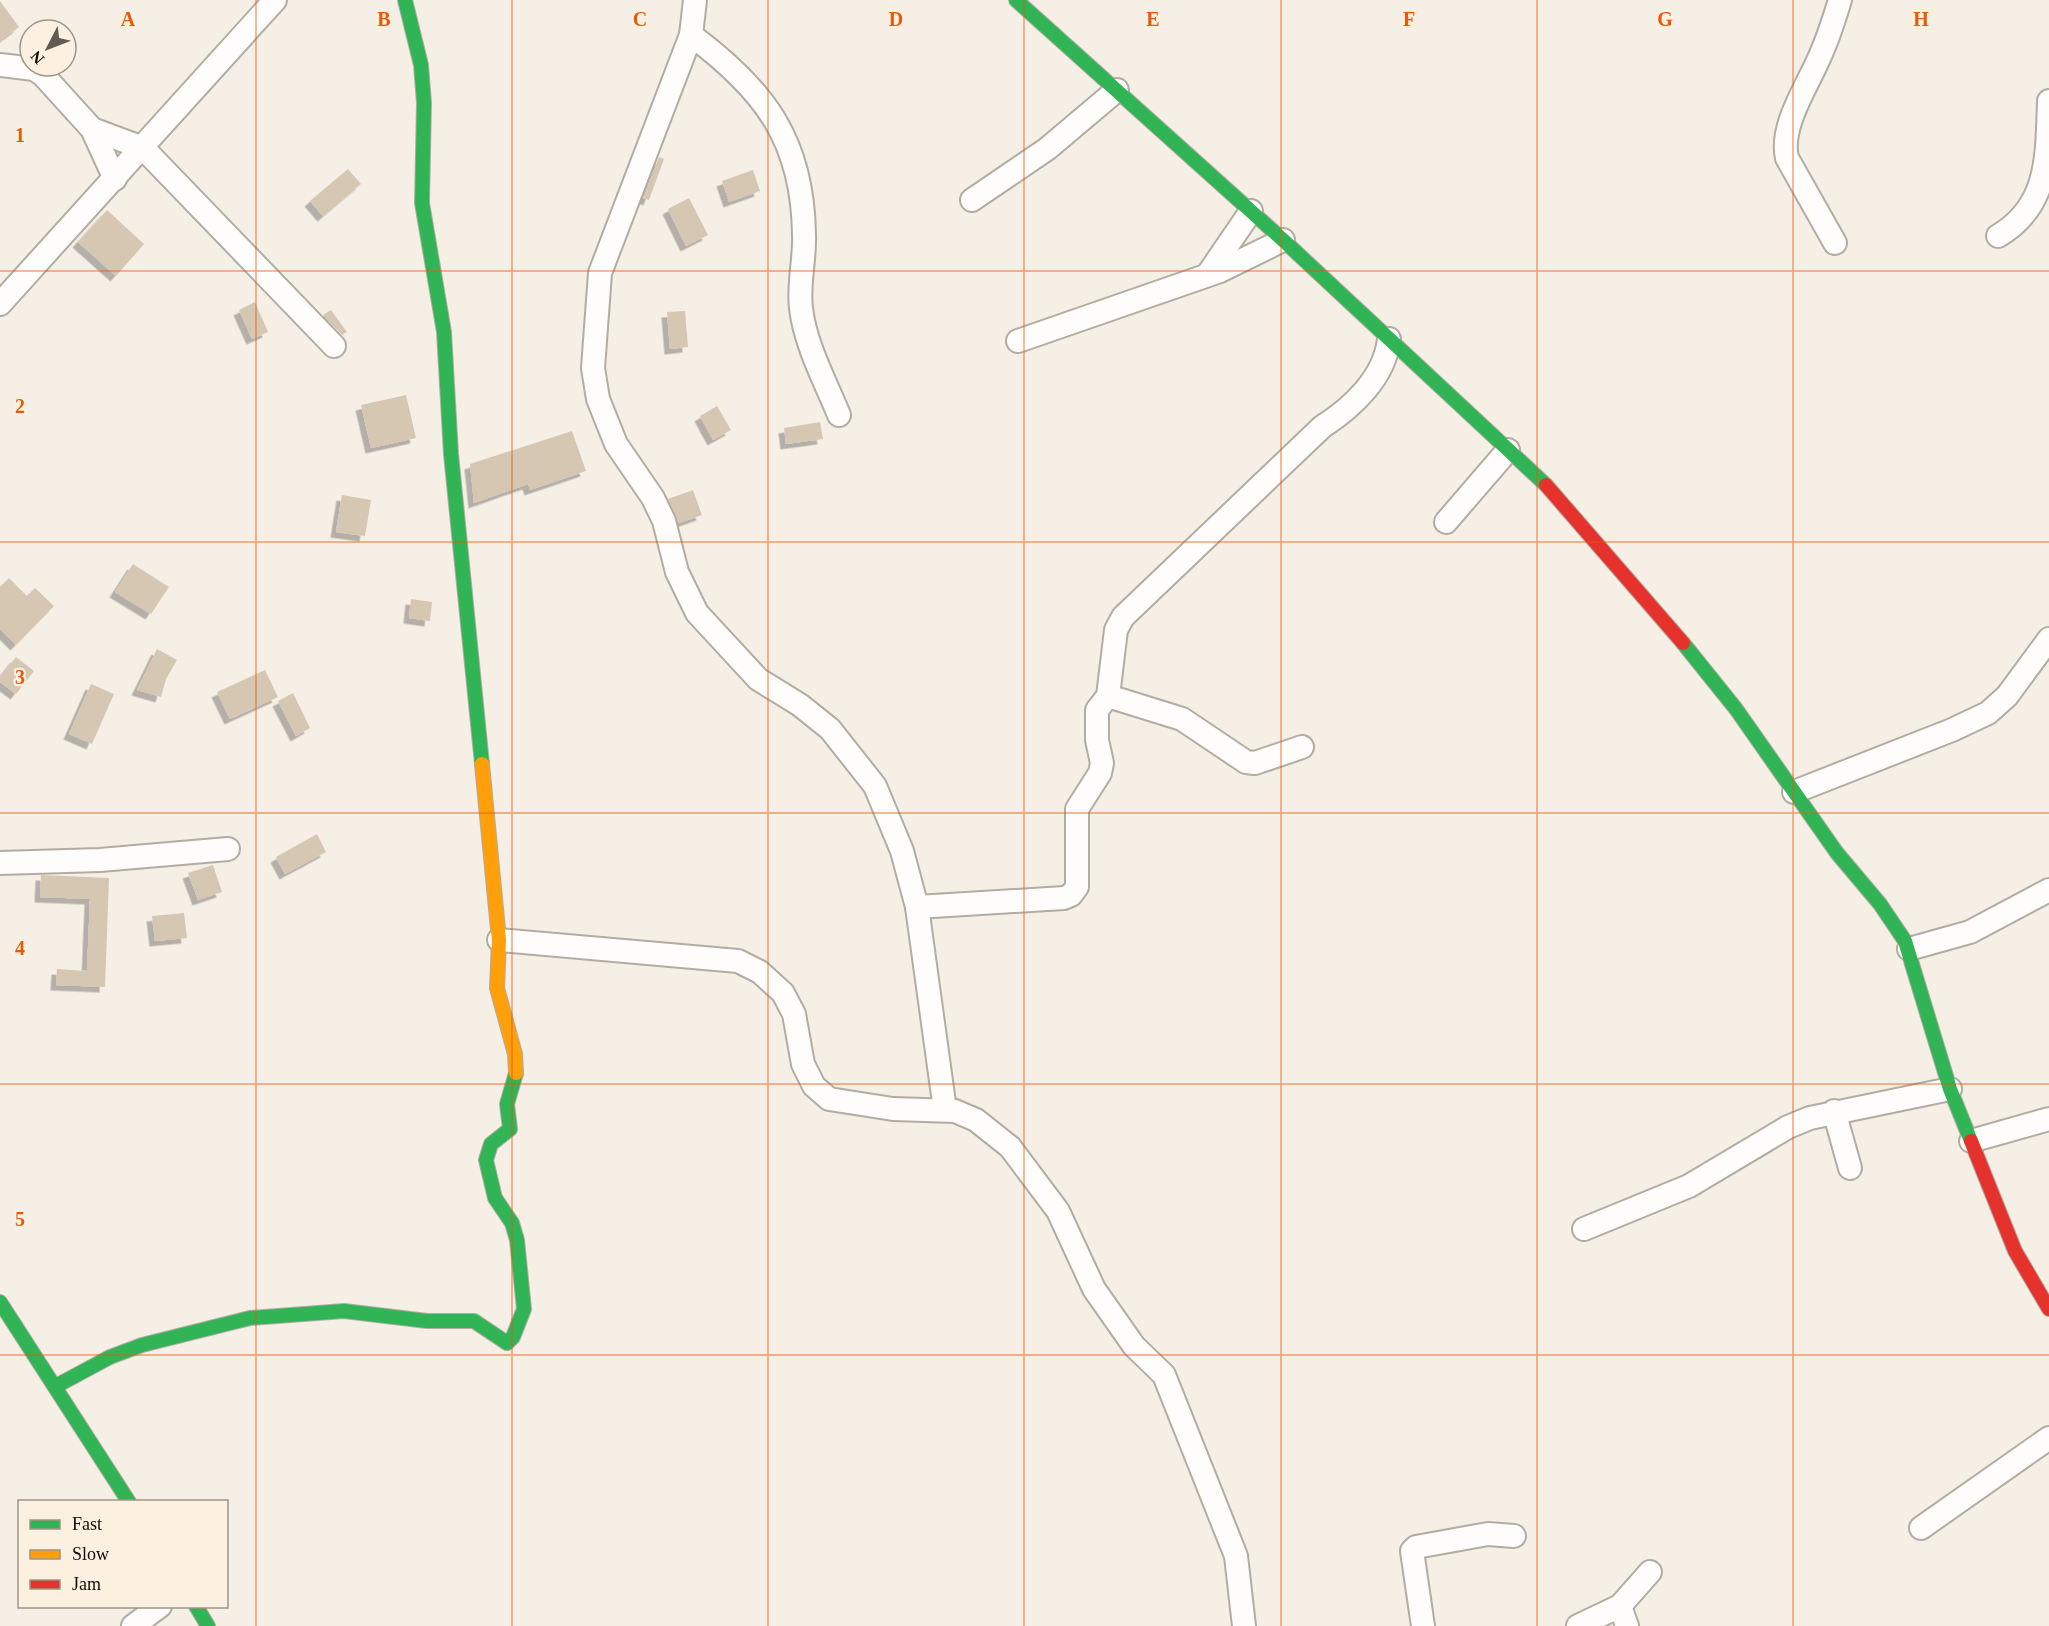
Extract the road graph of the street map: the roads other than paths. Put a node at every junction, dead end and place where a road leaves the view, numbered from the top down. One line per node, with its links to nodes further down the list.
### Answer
1 (275, 0): 11 (street)
2 (405, 0): 34 (street)
3 (696, 0): 6 (street)
4 (1016, 0): 8 (street)
5 (1840, 0): 17 (street)
6 (691, 35): 23 (street); 33 (street)
7 (0, 65): 10 (street)
8 (1117, 90): 13 (street); 14 (street)
9 (2049, 101): 15 (street)
10 (92, 129): 11 (street); 12 (street)
11 (143, 148): 12 (street); 22 (street)
12 (115, 179): 19 (street)
13 (972, 200)
14 (1251, 211): 16 (street); 18 (street)
15 (1998, 236)
16 (1283, 240): 18 (street); 20 (street)
17 (1836, 243)
18 (1208, 274): 21 (street)
19 (0, 304)
20 (1389, 339): 24 (street); 27 (street)
21 (1018, 341)
22 (334, 346)
23 (839, 415)
24 (1508, 450): 25 (street); 29 (street)
25 (1446, 522)
26 (2049, 639): 29 (street)
27 (1108, 696): 28 (street); 33 (street)
28 (1302, 747)
29 (1794, 792): 35 (street)
30 (228, 849): 31 (street)
31 (0, 863)
32 (2049, 890): 35 (street)
33 (917, 907): 37 (street)
34 (499, 940): 37 (street); 45 (street)
35 (1910, 949): 36 (street)
36 (1950, 1089): 38 (street); 40 (street)
37 (945, 1110): 56 (street)
38 (1834, 1111): 41 (street); 42 (street)
39 (2049, 1119): 40 (street)
40 (1971, 1141): 44 (street)
41 (1850, 1168)
42 (1584, 1229)
43 (0, 1302): 45 (street)
44 (2049, 1309)
45 (56, 1386): 47 (street)
46 (2049, 1438): 48 (street)
47 (128, 1500)
48 (1921, 1528)
49 (1515, 1536): 57 (street)
50 (1650, 1572): 53 (street)
51 (158, 1608): 54 (street)
52 (197, 1608): 55 (street)
53 (1624, 1616): 58 (street)
54 (133, 1626)
55 (208, 1626)
56 (1244, 1626)
57 (1423, 1626)
58 (1578, 1626)

